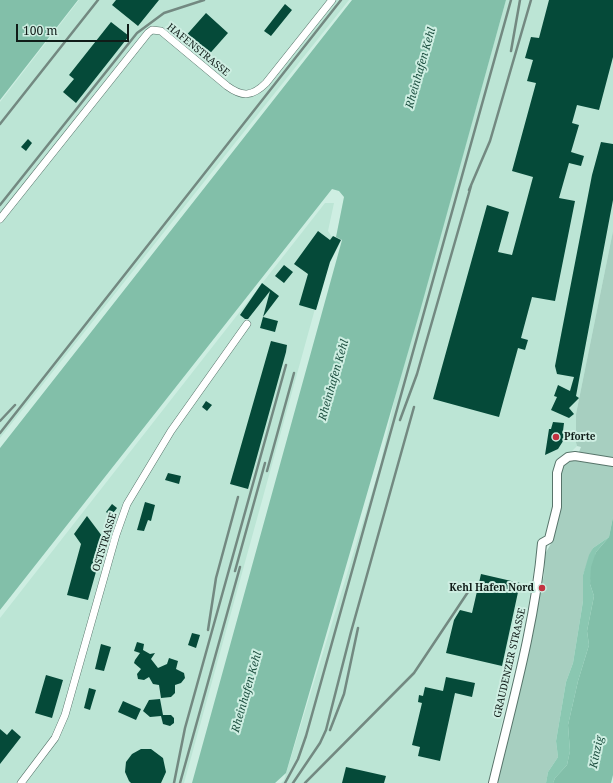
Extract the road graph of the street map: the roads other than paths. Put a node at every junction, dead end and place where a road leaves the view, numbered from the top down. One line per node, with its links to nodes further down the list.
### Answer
1 (332, 0): 2 (street, HAFENSTRASSE)
2 (0, 218)
3 (248, 324): 5 (street, OSTSTRASSE)
4 (613, 462): 6 (street, GRAUDENZER STRASSE)
5 (21, 783)
6 (493, 783)

